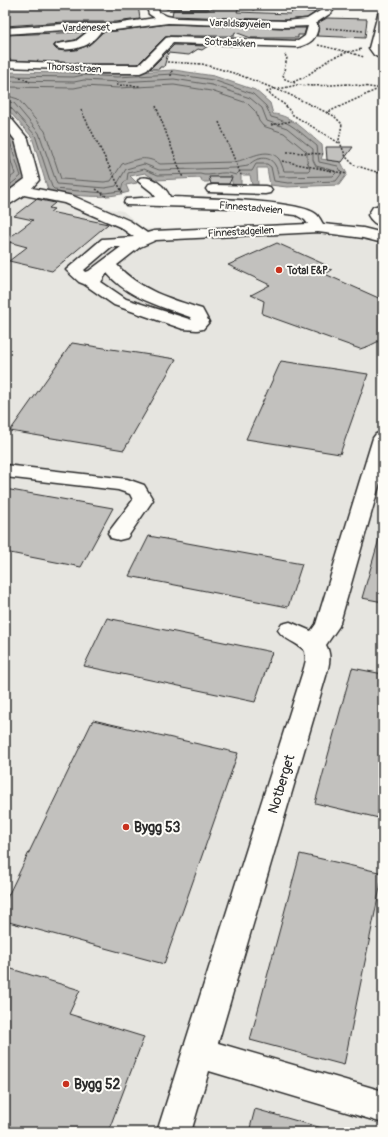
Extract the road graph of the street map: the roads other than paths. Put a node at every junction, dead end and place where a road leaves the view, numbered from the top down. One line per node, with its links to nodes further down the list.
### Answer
1 (150, 5): 6 (street)
2 (167, 5): 3 (street)
3 (207, 5)
4 (327, 5): 7 (street, Varaldsøyveien)
5 (383, 14): 11 (street)
6 (167, 20): 7 (street, Varaldsøyveien); 8 (street, Vardeneset)
7 (312, 25): 13 (street, Sotrabakken)
8 (99, 27): 9 (street, Vardeneset); 10 (street)
9 (5, 31)
10 (61, 46)
11 (383, 57)
12 (5, 64): 13 (street, Thorsastraen)
13 (143, 68)
14 (5, 119): 16 (street)
15 (145, 181): 20 (street)
16 (21, 190): 19 (street); 25 (street)
17 (265, 190): 20 (street, Finnestadveien)
18 (127, 198): 20 (street)
19 (5, 201)
20 (164, 202): 23 (street, Finnestadveien)
21 (383, 208): 22 (street)
22 (383, 222)
23 (318, 228): 24 (street, Finnestadgeilen); 25 (street, Finnestadgeilen)
24 (383, 238)
25 (139, 240): 26 (street); 26 (street, Finnestadgeilen)
26 (102, 269): 26 (street)
27 (383, 438): 31 (street)
28 (5, 471): 29 (street)
29 (119, 533)
30 (290, 630): 31 (street)
31 (314, 644): 32 (street, Notberget)
32 (199, 1053): 33 (street); 34 (street, Notberget)
33 (383, 1106)
34 (174, 1132)

